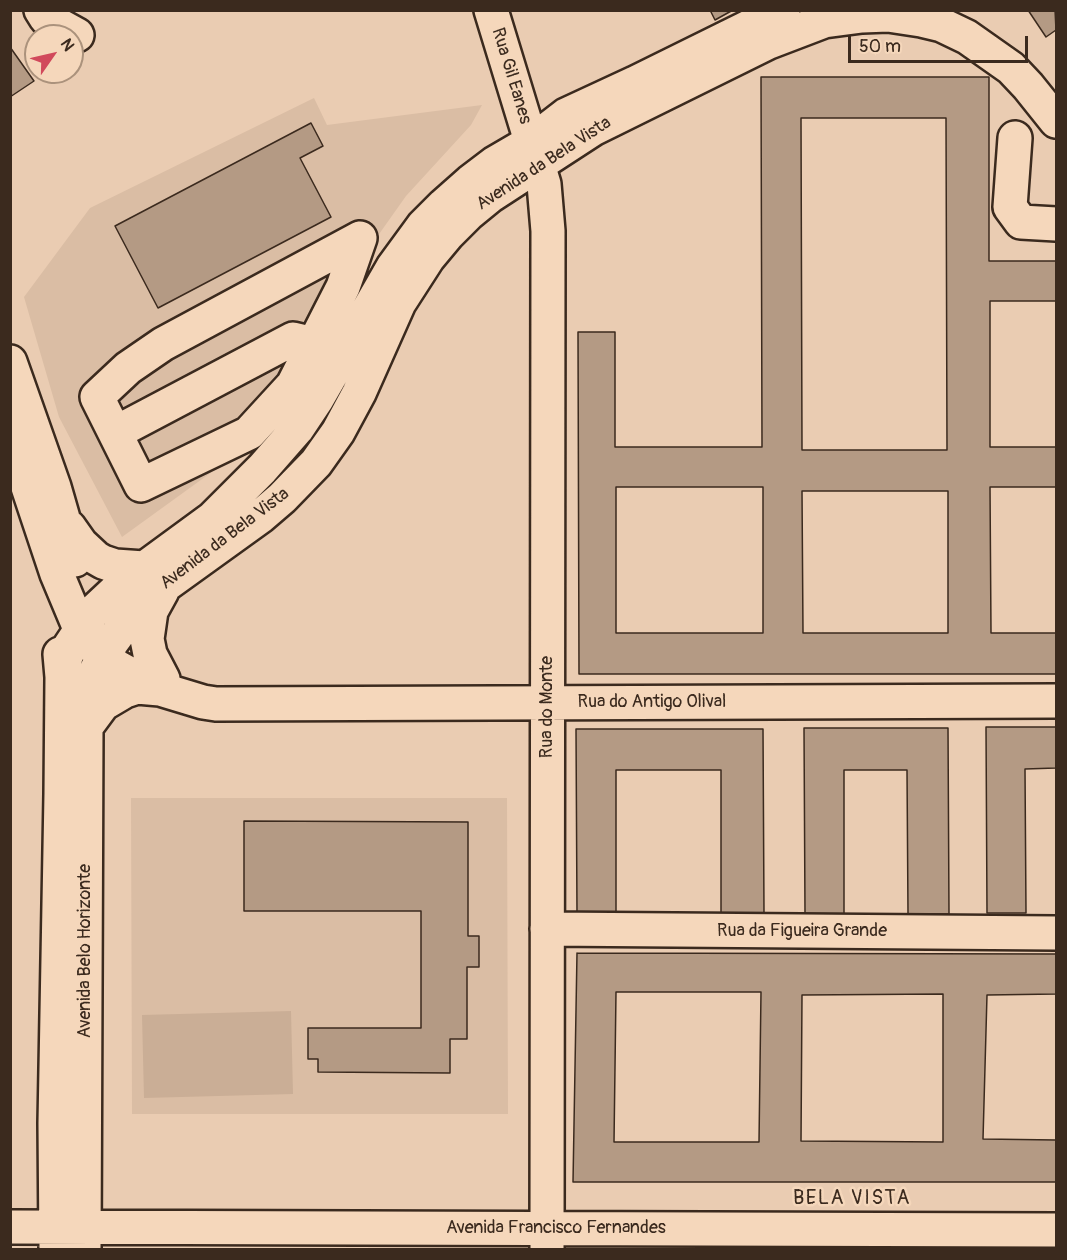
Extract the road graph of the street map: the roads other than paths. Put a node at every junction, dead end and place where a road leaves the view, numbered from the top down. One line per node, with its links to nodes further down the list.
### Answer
1 (41, 10): 6 (street)
2 (491, 10): 10 (street, Rua Gil Eanes)
3 (783, 10): 10 (street, Avenida da Bela Vista)
4 (966, 10): 7 (street)
5 (880, 13): 8 (street, Avenida da Bela Vista); 10 (street, Avenida da Bela Vista)
6 (57, 24)
7 (1056, 92)
8 (1056, 121)
9 (1015, 138): 11 (street)
10 (535, 154): 15 (street, Avenida da Bela Vista); 18 (street, Avenida da Bela Vista); 27 (street, Rua do Monte)
11 (1056, 224)
12 (314, 344): 14 (street); 17 (street); 17 (street)
13 (10, 362): 19 (street, Avenida Belo Horizonte)
14 (270, 409): 15 (street); 17 (street)
15 (297, 429): 18 (street); 21 (street, Avenida da Bela Vista)
16 (10, 433): 20 (street, Avenida Belo Horizonte)
17 (115, 433)
18 (325, 451): 21 (street, Avenida da Bela Vista)
19 (63, 518): 21 (street); 22 (street, Avenida Belo Horizonte)
20 (57, 574): 22 (street, Avenida Belo Horizonte); 24 (street, Avenida Belo Horizonte)
21 (156, 575): 22 (street, Avenida da Bela Vista); 23 (street, Avenida da Bela Vista); 25 (street)
22 (86, 621): 23 (street, Avenida Belo Horizonte); 24 (street, Avenida Belo Horizonte)
23 (108, 649): 25 (street); 28 (street, Avenida Belo Horizonte)
24 (62, 677): 33 (street, Avenida Belo Horizonte)
25 (166, 687): 27 (street, Rua do Antigo Olival); 28 (street)
26 (1056, 701): 27 (street, Rua do Antigo Olival)
27 (547, 702): 29 (street, Rua do Monte)
28 (86, 727): 33 (street, Avenida Belo Horizonte)
29 (547, 929): 30 (street, Rua da Figueira Grande); 34 (street, Rua do Monte)
30 (1056, 933)
31 (10, 1227): 33 (street, Avenida Francisco Fernandes)
32 (1056, 1230): 34 (street, Avenida Francisco Fernandes)
33 (70, 1239): 34 (street, Avenida Francisco Fernandes)
34 (547, 1239)

